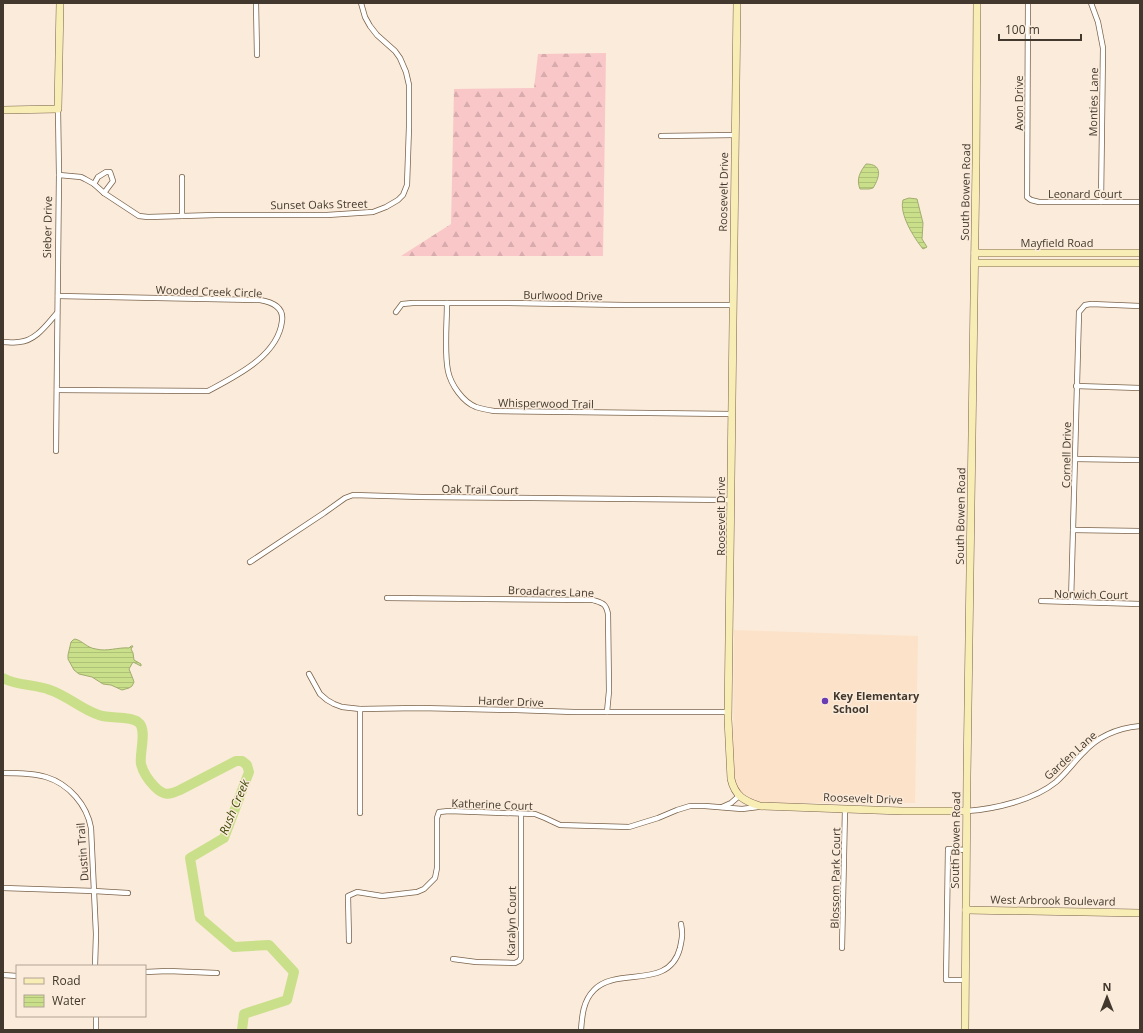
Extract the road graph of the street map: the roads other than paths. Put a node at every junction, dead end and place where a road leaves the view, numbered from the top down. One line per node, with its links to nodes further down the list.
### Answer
1 (60, 3): 9 (street, Sieber Drive)
2 (256, 3): 8 (street)
3 (361, 3): 20 (street, Sunset Oaks Street)
4 (737, 3): 11 (street, Roosevelt Drive)
5 (977, 3): 21 (street, South Bowen Road)
6 (1028, 3): 17 (street, Avon Drive)
7 (1091, 3): 18 (street, Monties Lane)
8 (257, 55)
9 (58, 109): 10 (street); 13 (street, Sieber Drive)
10 (3, 110)
11 (735, 135): 12 (street); 27 (street, Roosevelt Drive)
12 (661, 136)
13 (59, 175): 15 (street, Sunset Oaks Street); 25 (street, Sieber Drive)
14 (182, 177): 20 (street)
15 (94, 184): 16 (street, Sunset Oaks Street); 16 (street)
16 (104, 193): 20 (street, Sunset Oaks Street)
17 (1030, 200): 18 (street, Leonard Court)
18 (1102, 202): 19 (street, Leonard Court)
19 (1140, 202)
20 (182, 216)
21 (975, 253): 22 (street, Mayfield Road); 23 (street, South Bowen Road)
22 (1140, 253)
23 (975, 263): 24 (street); 57 (street, South Bowen Road)
24 (1140, 263)
25 (58, 296): 30 (street, Sieber Drive); 34 (street, Wooded Creek Circle)
26 (447, 303): 27 (street, Burlwood Drive); 29 (street, Burlwood Drive); 35 (street, Whisperwood Trail)
27 (733, 305): 35 (street, Roosevelt Drive)
28 (1140, 306): 32 (street, Cornell Drive)
29 (396, 312)
30 (57, 313): 31 (street); 34 (street, Sieber Drive)
31 (3, 342)
32 (1076, 386): 33 (street); 37 (street, Cornell Drive)
33 (1140, 388)
34 (57, 390): 36 (street, Sieber Drive)
35 (731, 414): 39 (street, Roosevelt Drive)
36 (56, 451)
37 (1075, 459): 38 (street); 40 (street, Cornell Drive)
38 (1140, 460)
39 (731, 500): 42 (street, Oak Trail Court); 50 (street, Roosevelt Drive)
40 (1073, 530): 41 (street); 45 (street, Cornell Drive)
41 (1140, 531)
42 (250, 562)
43 (387, 598): 49 (street, Broadacres Lane)
44 (1041, 602): 45 (street, Norwich Court)
45 (1071, 602): 46 (street, Norwich Court)
46 (1140, 604)
47 (309, 674): 48 (street, Harder Drive)
48 (360, 709): 49 (street, Harder Drive); 58 (street)
49 (607, 712): 50 (street, Harder Drive)
50 (728, 712): 53 (street, Roosevelt Drive)
51 (1140, 726): 57 (street, Garden Lane)
52 (3, 773): 62 (street, Dustin Trail)
53 (740, 796): 54 (street, Roosevelt Drive); 55 (street, Katherine Court)
54 (760, 806): 55 (street, Katherine Court); 56 (street, Roosevelt Drive)
55 (720, 807): 59 (street, Katherine Court)
56 (845, 809): 57 (street, Roosevelt Drive); 68 (street, Blossom Park Court)
57 (967, 811): 60 (street, South Bowen Road)
58 (360, 813)
59 (520, 814): 67 (street, Katherine Court); 69 (street, Karalyn Court)
60 (967, 850): 64 (street, South Bowen Road); 75 (street)
61 (3, 888): 62 (street)
62 (94, 891): 63 (street); 70 (street, Dustin Trail)
63 (128, 893)
64 (966, 910): 65 (street, West Arbrook Boulevard); 75 (street, South Bowen Road)
65 (1140, 913)
66 (681, 924): 78 (street)
67 (349, 941)
68 (842, 948)
69 (453, 960)
70 (95, 965)
71 (146, 972): 72 (street)
72 (217, 973)
73 (3, 975): 74 (street)
74 (16, 976)
75 (965, 980): 79 (street, South Bowen Road)
76 (96, 1017): 77 (street)
77 (96, 1030)
78 (581, 1030)
79 (965, 1030)

